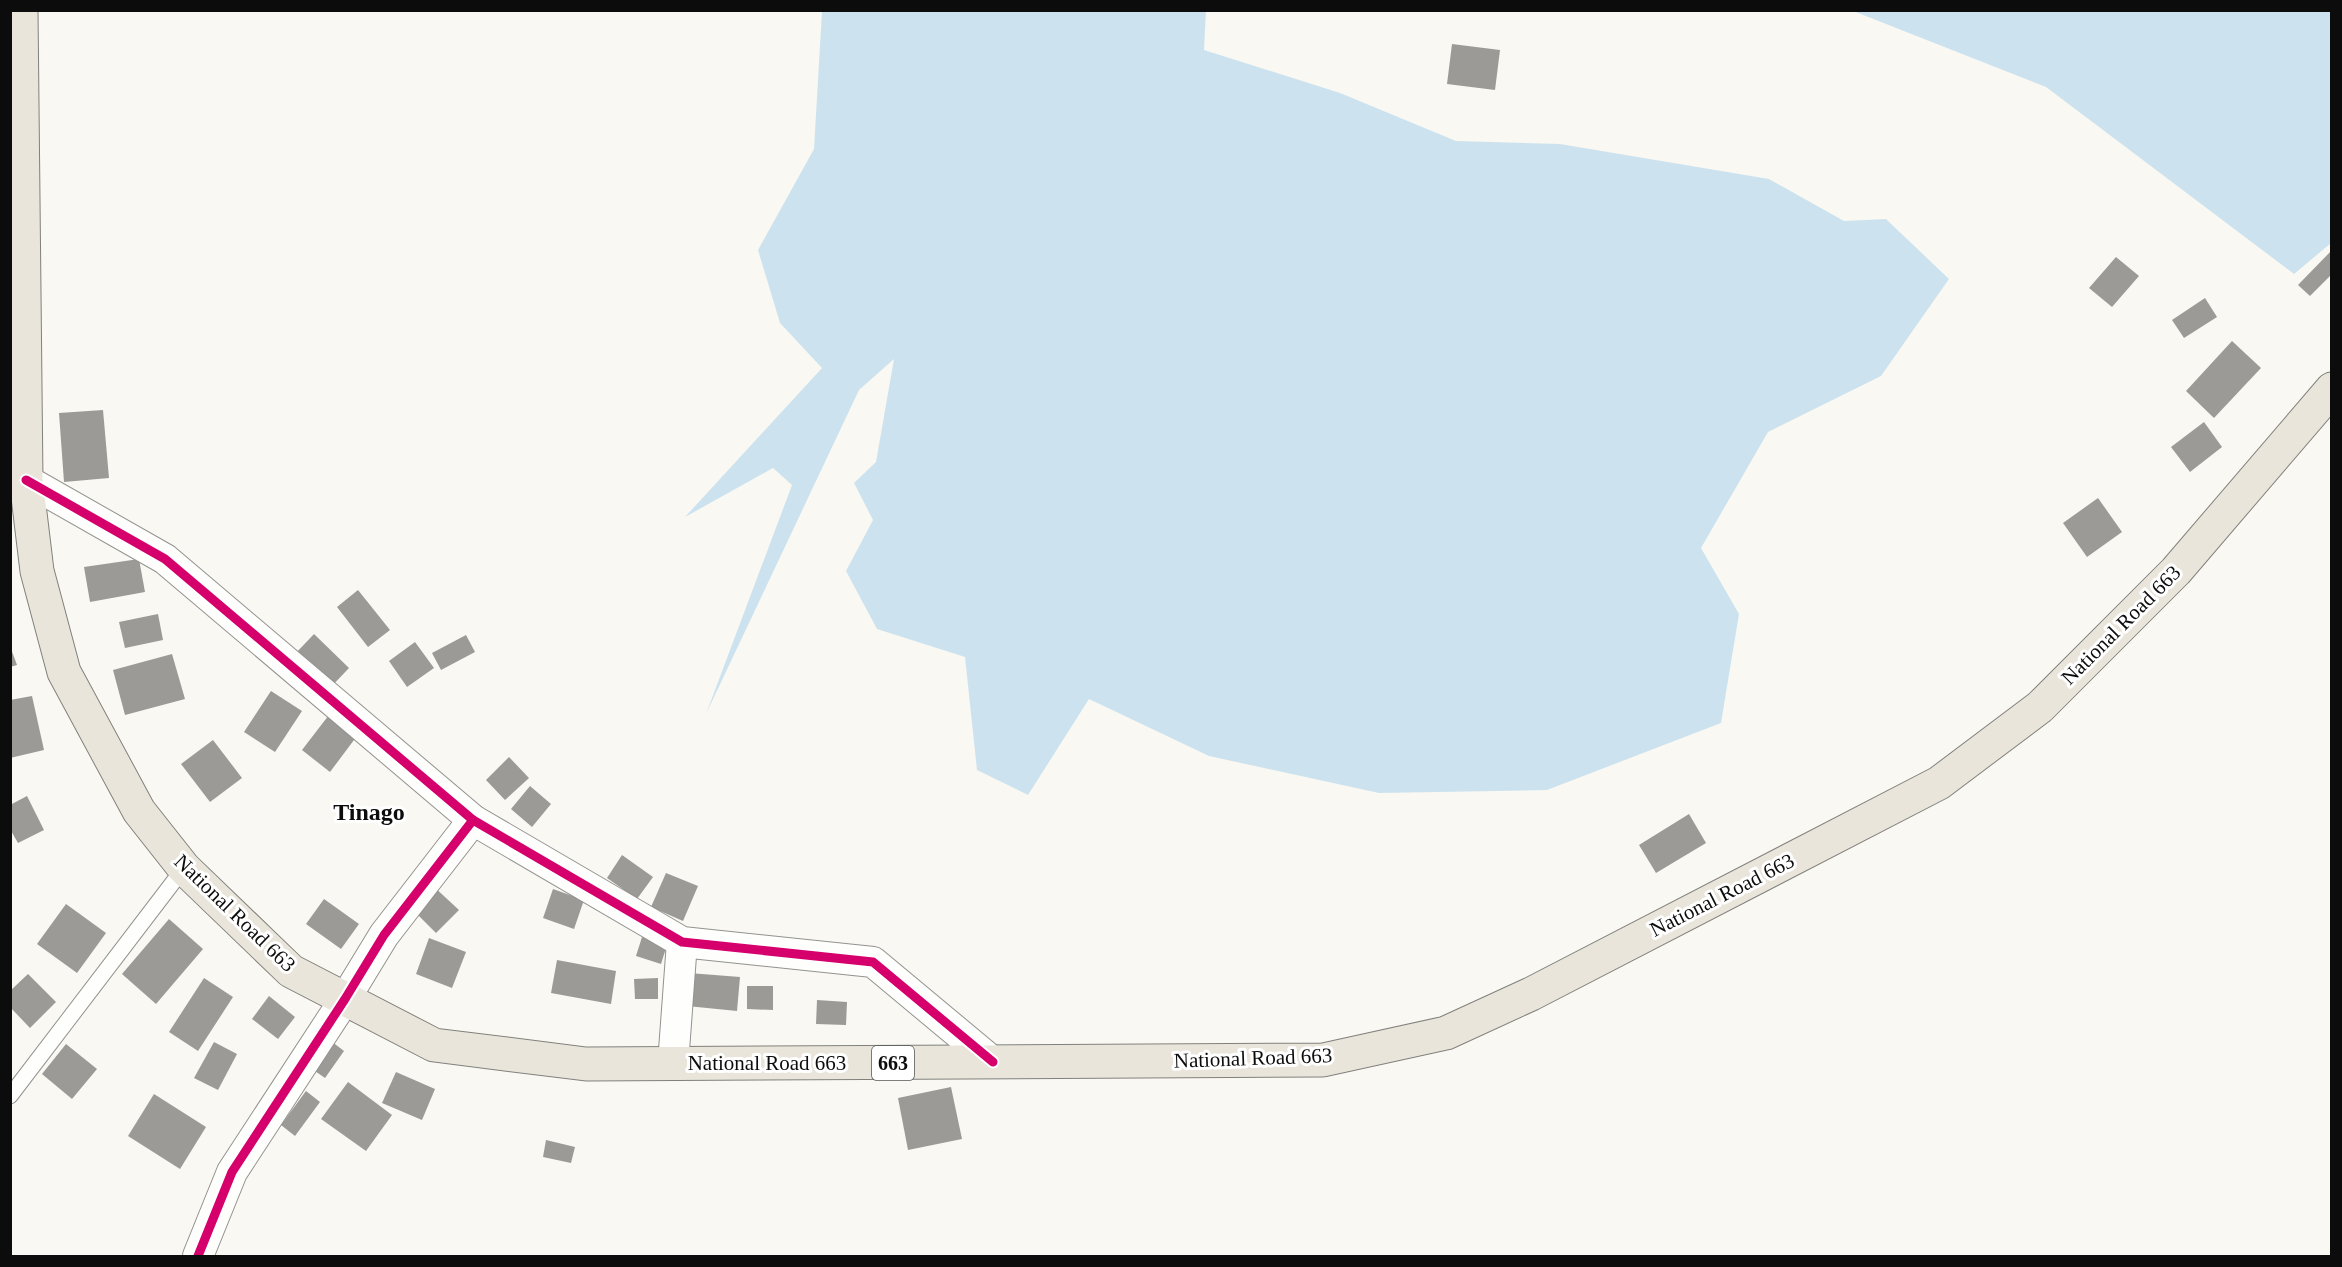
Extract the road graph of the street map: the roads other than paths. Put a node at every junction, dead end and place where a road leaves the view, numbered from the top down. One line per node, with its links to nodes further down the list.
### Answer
1 (21, 10): 3 (main road, National Road 663 / 663)
2 (2331, 389): 8 (main road, National Road 663 / 663)
3 (26, 480): 4 (street); 5 (main road, National Road 663 / 663)
4 (473, 820): 6 (street); 7 (street)
5 (184, 868): 7 (main road, National Road 663 / 663); 10 (lane)
6 (682, 942): 8 (street); 9 (street)
7 (345, 999): 9 (main road, National Road 663 / 663); 11 (street)
8 (993, 1062): 9 (main road, National Road 663 / 663)
9 (672, 1064)
10 (10, 1096)
11 (198, 1257)

